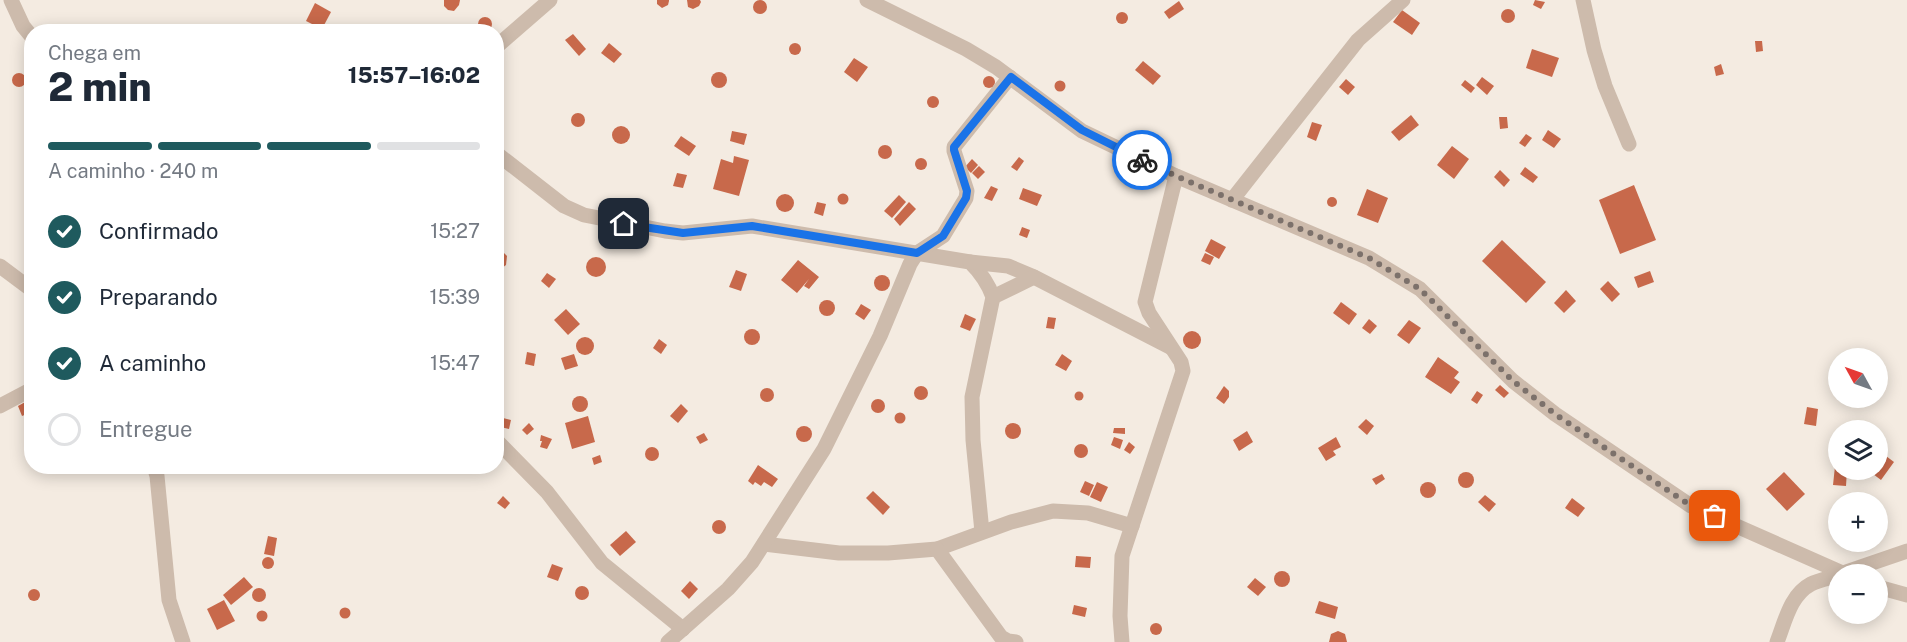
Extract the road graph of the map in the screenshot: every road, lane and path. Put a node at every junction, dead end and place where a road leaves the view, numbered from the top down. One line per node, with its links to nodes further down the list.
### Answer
1 (11, 0): 6 (street)
2 (550, 0): 7 (street)
3 (867, 0): 8 (street)
4 (1403, 0): 12 (street)
5 (1583, 0): 9 (street)
6 (24, 27)
7 (504, 40)
8 (1011, 77): 11 (street); 13 (street)
9 (1629, 144)
10 (504, 159): 13 (street)
11 (1176, 176): 12 (street); 19 (street)
12 (1232, 200): 30 (street)
13 (917, 253): 14 (street); 26 (street)
14 (970, 262): 16 (street); 18 (street)
15 (0, 266): 17 (street)
16 (1034, 277): 18 (street); 19 (street)
17 (24, 284)
18 (993, 297): 25 (street)
19 (1173, 349): 24 (street)
20 (24, 393): 21 (street)
21 (0, 406)
22 (504, 448): 34 (street)
23 (156, 474): 35 (street)
24 (1132, 525): 25 (street); 38 (street)
25 (982, 532): 27 (street)
26 (764, 544): 27 (street); 34 (street)
27 (937, 549): 37 (street)
28 (1907, 551): 29 (street)
29 (1870, 564)
30 (1828, 568)
31 (1828, 579): 39 (street)
32 (1888, 590): 33 (street)
33 (1907, 595)
34 (683, 629): 36 (street)
35 (183, 642)
36 (668, 642)
37 (1016, 642)
38 (1122, 642)
39 (1777, 642)

